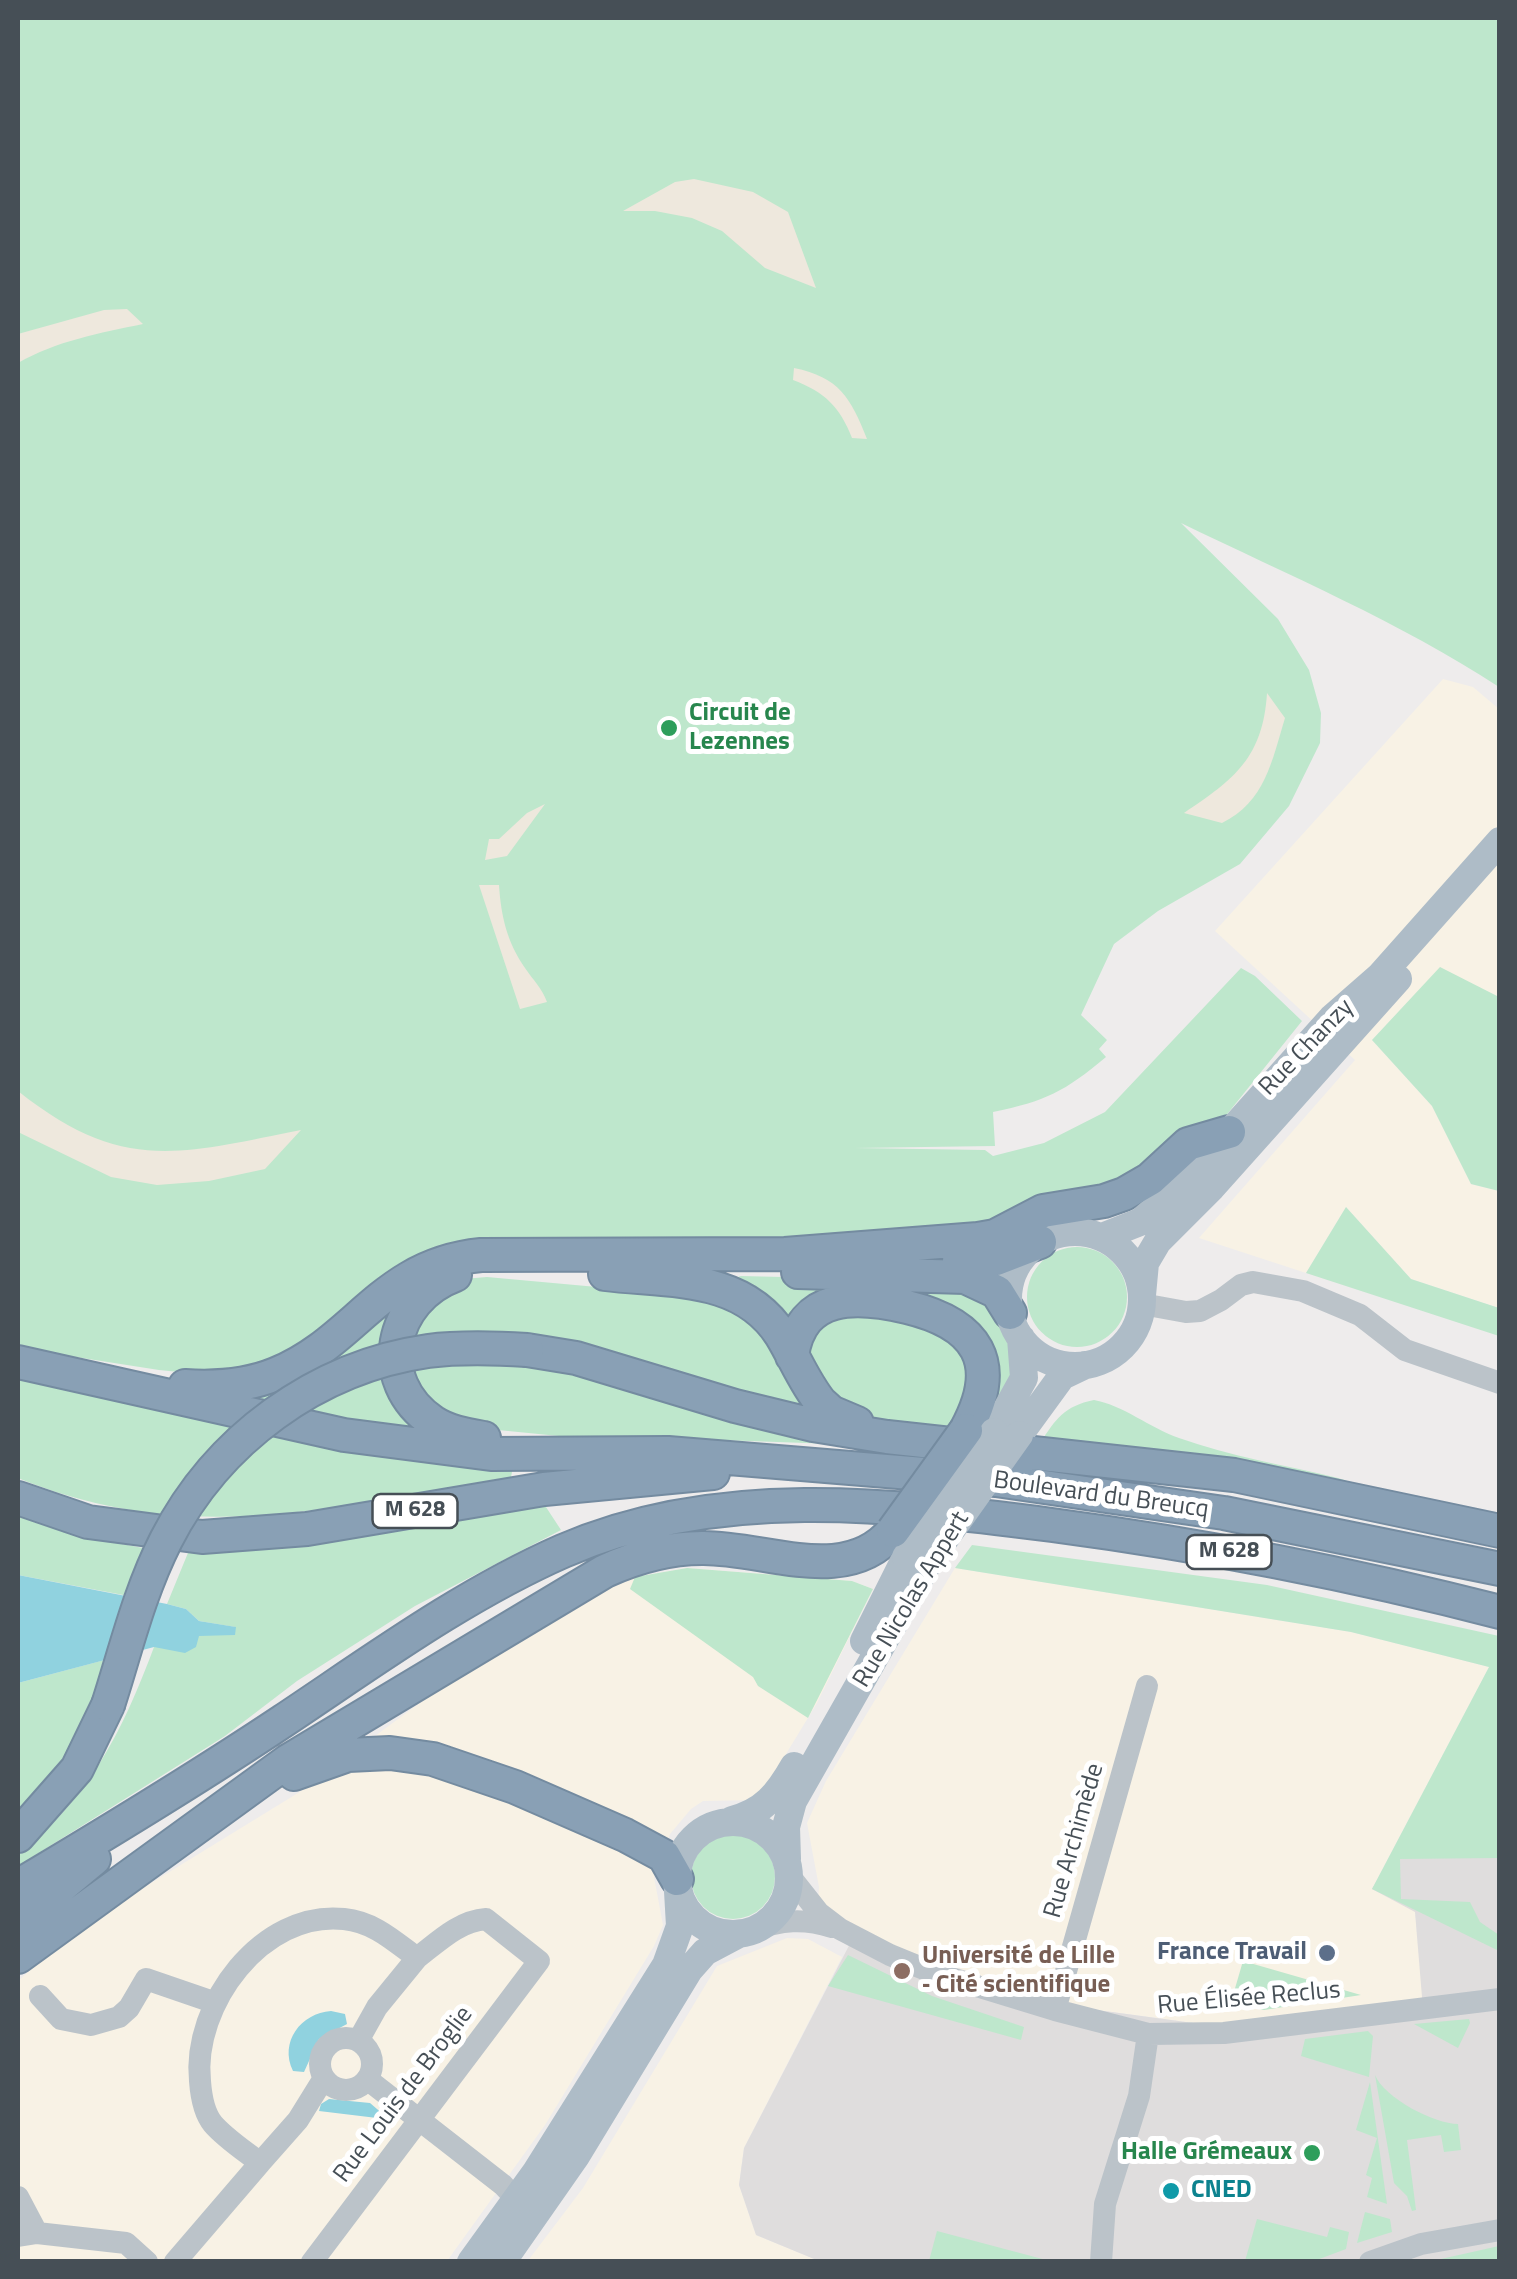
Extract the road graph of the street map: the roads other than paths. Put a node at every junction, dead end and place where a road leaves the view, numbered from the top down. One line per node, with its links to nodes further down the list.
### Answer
1 (1500, 841): 3 (main road, Rue Chanzy)
2 (1500, 864): 8 (main road, Rue Chanzy)
3 (1229, 1132): 4 (main road, Rue Chanzy); 6 (highway, M 628)
4 (1102, 1237): 5 (main road); 8 (main road)
5 (1040, 1242): 6 (highway, M 628); 9 (main road)
6 (784, 1254): 11 (highway, M 628)
7 (576, 1270): 9 (highway, M 628); 10 (highway, M 628); 16 (highway, M 628)
8 (1142, 1299): 12 (main road); 13 (street)
9 (1016, 1326): 12 (main road); 14 (main road, Rue Nicolas Appert)
10 (792, 1356): 14 (highway); 15 (highway, M 628)
11 (18, 1361): 16 (highway, M 628)
12 (1084, 1365): 14 (main road, Rue Nicolas Appert)
13 (1500, 1382)
14 (993, 1432): 20 (highway, bridge); 20 (main road, Rue Nicolas Appert, bridge)
15 (929, 1440): 19 (highway); 26 (highway, bridge)
16 (598, 1453): 17 (highway, M 628)
17 (817, 1466): 18 (highway, M 628); 21 (highway, Boulevard du Breucq / M 628)
18 (18, 1498)
19 (1500, 1531)
20 (910, 1550): 25 (main road, Rue Nicolas Appert); 27 (highway); 28 (main road, Rue Nicolas Appert)
21 (1500, 1569)
22 (1500, 1612): 24 (highway, Boulevard du Breucq / M 628)
23 (1147, 1686): 39 (street, Rue Archimède)
24 (175, 1793): 30 (highway, M 628); 31 (highway, M 628)
25 (726, 1822): 28 (main road); 29 (main road)
26 (18, 1836)
27 (174, 1845): 29 (highway); 34 (highway)
28 (788, 1868): 32 (street, Rue Élisée Reclus); 33 (main road)
29 (677, 1885): 33 (main road); 47 (main road)
30 (18, 1886)
31 (18, 1922)
32 (840, 1929): 33 (street, Rue Élisée Reclus); 39 (street, Rue Élisée Reclus)
33 (746, 1932): 54 (main road)
34 (18, 1957)
35 (417, 1958): 38 (street); 41 (street); 44 (street, Rue Louis de Broglie)
36 (40, 1996): 38 (street)
37 (1500, 1999): 40 (street, Rue Élisée Reclus)
38 (213, 2002): 45 (street)
39 (1055, 2010): 40 (street, Rue Élisée Reclus)
40 (1148, 2034): 55 (street)
41 (358, 2040): 42 (street); 43 (street)
42 (324, 2078): 43 (street); 45 (street)
43 (367, 2079): 44 (street)
44 (418, 2120): 47 (street); 52 (street, Rue Louis de Broglie)
45 (260, 2163): 51 (street)
46 (18, 2197): 49 (street)
47 (517, 2200): 53 (main road)
48 (1500, 2230): 56 (street)
49 (27, 2235): 50 (street)
50 (147, 2262)
51 (174, 2262)
52 (312, 2262)
53 (471, 2262)
54 (502, 2262)
55 (1102, 2262)
56 (1370, 2262)

